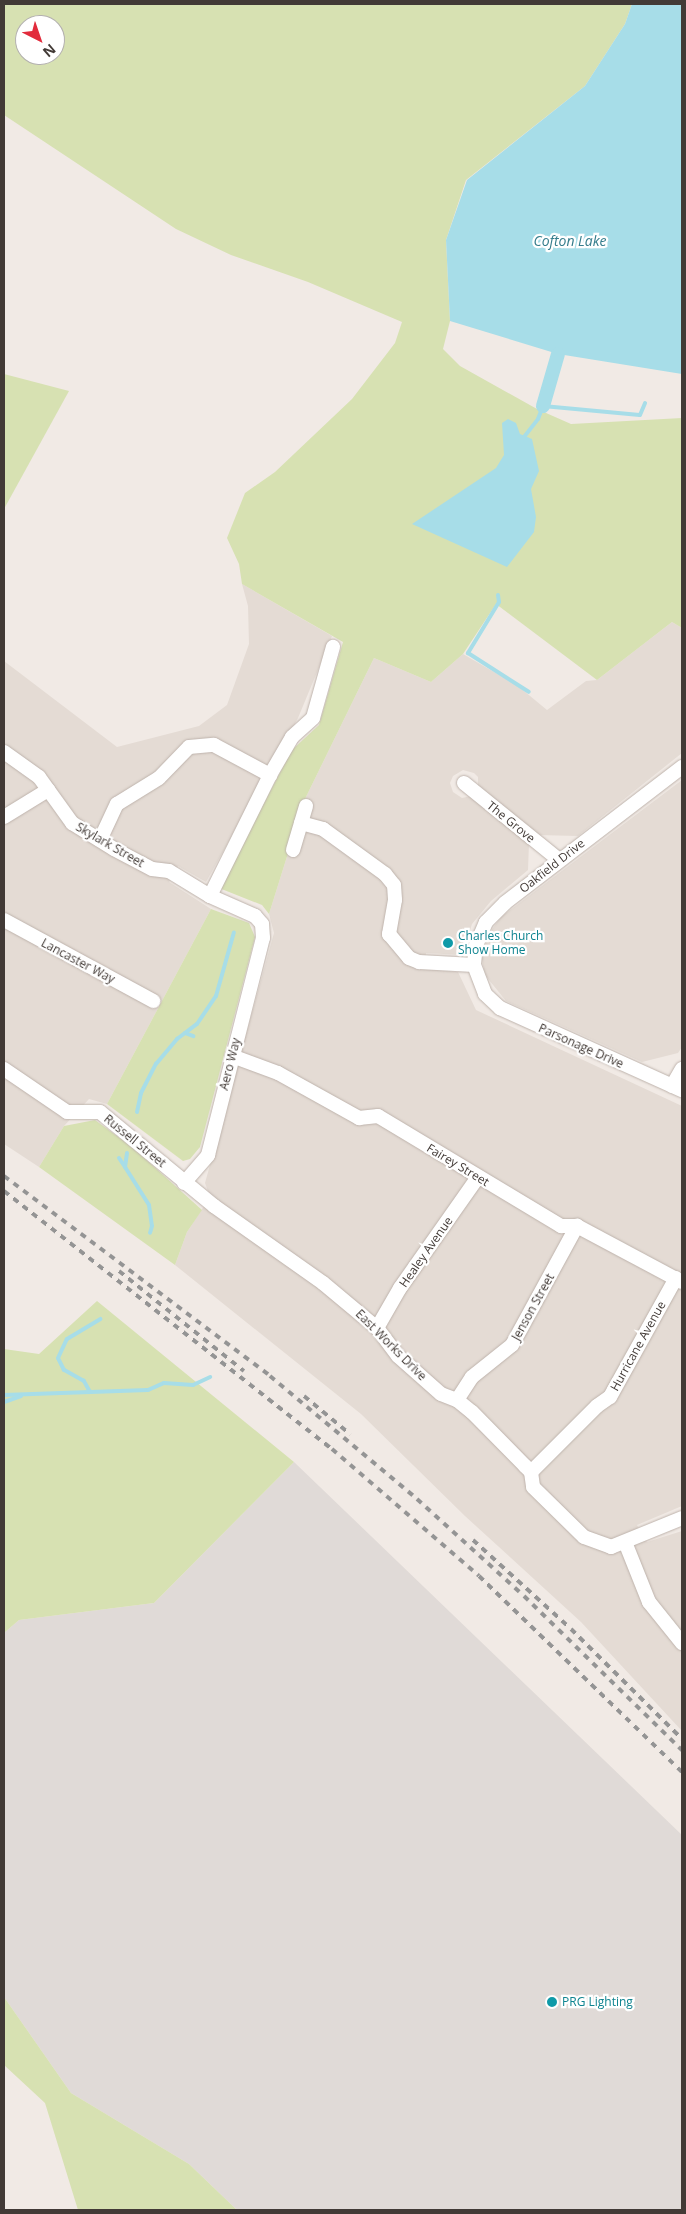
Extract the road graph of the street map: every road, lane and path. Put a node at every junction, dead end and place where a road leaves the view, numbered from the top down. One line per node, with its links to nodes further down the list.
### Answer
1 (333, 647): 4 (street)
2 (4, 752): 6 (street, Skylark Street)
3 (682, 767): 12 (street, Oakfield Drive)
4 (270, 775): 10 (street); 13 (street)
5 (464, 784): 12 (street, The Grove)
6 (48, 790): 8 (street); 10 (street, Skylark Street)
7 (306, 806): 9 (street)
8 (4, 817)
9 (301, 823): 11 (street); 16 (street)
10 (100, 840): 13 (street, Skylark Street)
11 (293, 850)
12 (559, 860): 16 (street, Oakfield Drive)
13 (210, 896): 15 (street, Skylark Street)
14 (4, 920): 18 (street, Lancaster Way)
15 (264, 938): 19 (street, Aero Way)
16 (474, 965): 17 (street, Oakfield Drive)
17 (485, 994): 22 (street, Parsonage Drive)
18 (153, 1001)
19 (232, 1056): 23 (street, Fairey Street); 24 (street, Aero Way)
20 (4, 1069): 24 (street, Russell Street)
21 (682, 1069): 22 (street)
22 (677, 1088)
23 (478, 1177): 25 (street, Fairey Street); 27 (street, Healey Avenue)
24 (184, 1183): 27 (street, East Works Drive)
25 (576, 1226): 26 (street, Fairey Street); 28 (street, Jenson Street)
26 (679, 1280): 29 (street, Hurricane Avenue)
27 (377, 1328): 28 (street, East Works Drive)
28 (457, 1400): 29 (street, East Works Drive)
29 (531, 1472): 31 (street, East Works Drive)
30 (682, 1518): 31 (street, East Works Drive)
31 (625, 1542): 32 (street)
32 (682, 1644)

